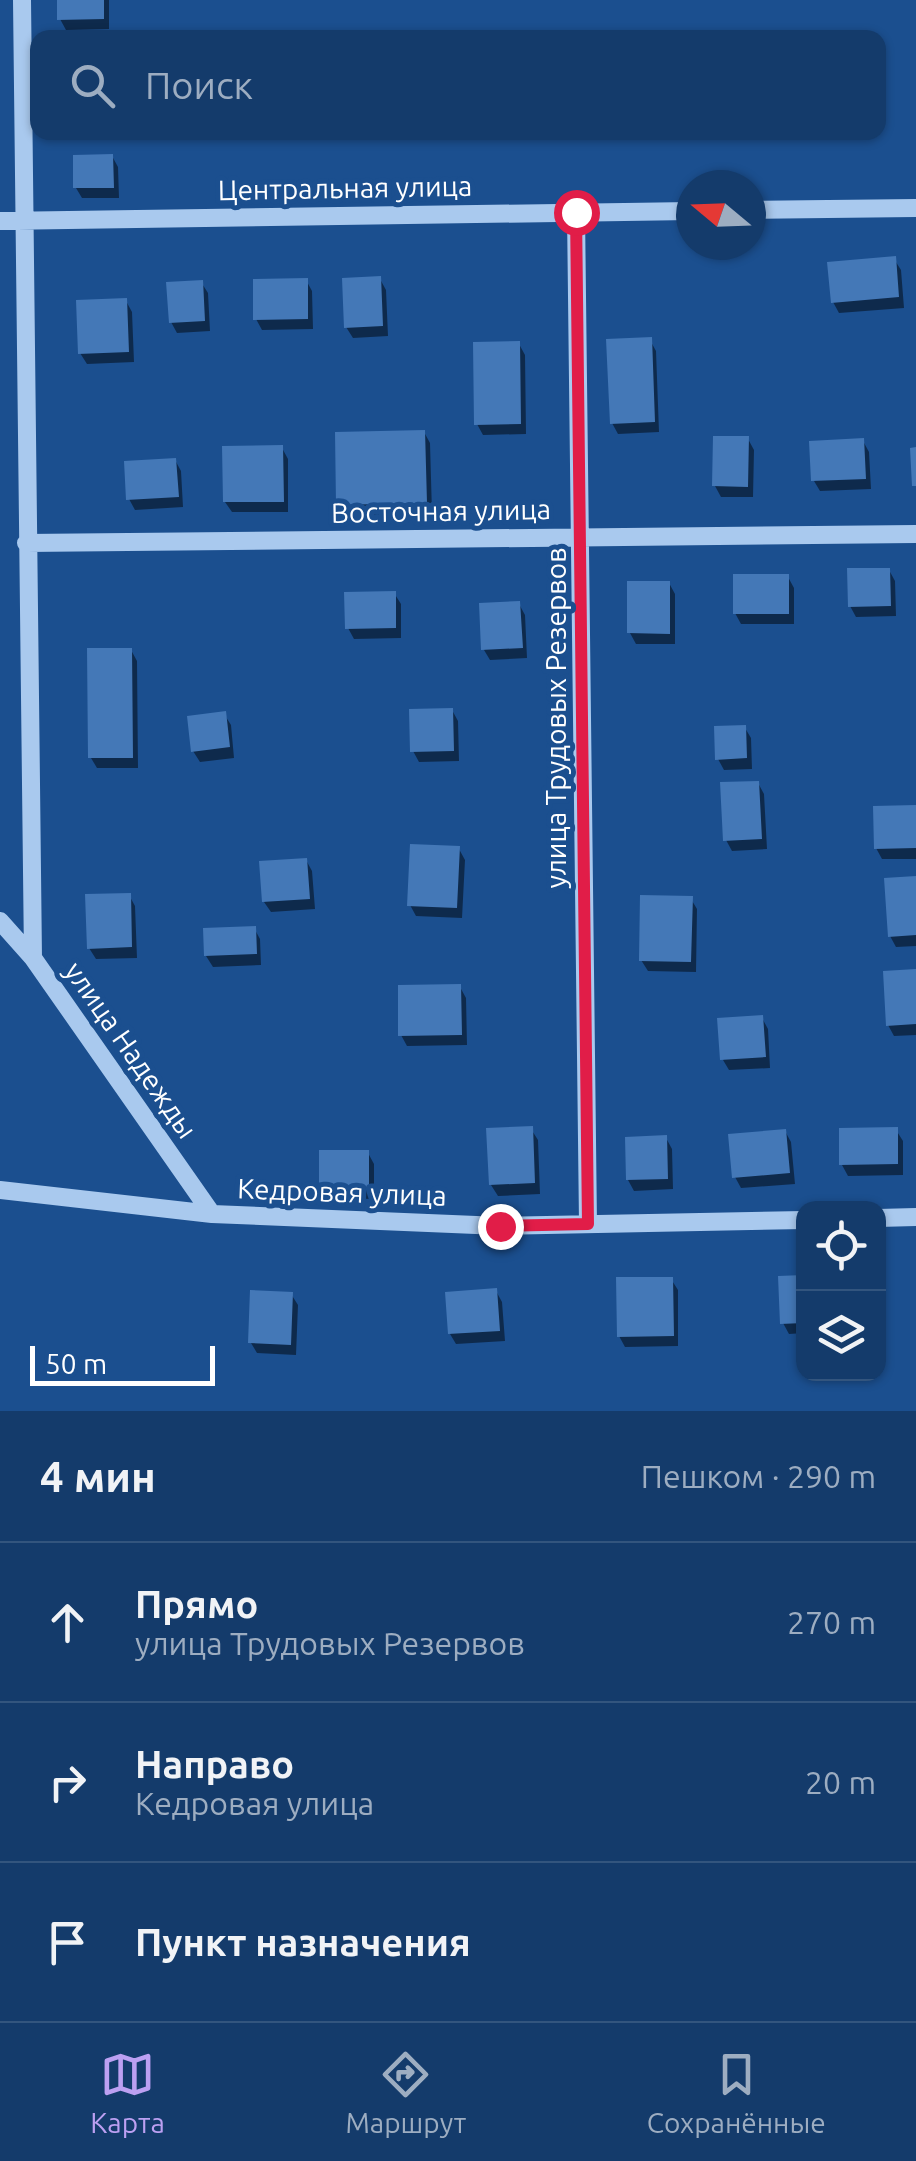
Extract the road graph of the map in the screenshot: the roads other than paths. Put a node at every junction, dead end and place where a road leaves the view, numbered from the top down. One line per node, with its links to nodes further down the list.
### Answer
1 (22, 0): 6 (street)
2 (916, 208): 3 (street)
3 (766, 210)
4 (676, 211): 5 (street, Центральная улица)
5 (576, 212): 6 (street, Центральная улица); 9 (street, улица Трудовых Резервов)
6 (25, 220): 7 (street, Центральная улица); 10 (street)
7 (0, 221)
8 (916, 534): 9 (street, Восточная улица)
9 (582, 537): 10 (street, Восточная улица); 18 (street, улица Трудовых Резервов)
10 (26, 544): 12 (street)
11 (0, 922): 12 (street, улица Надежды)
12 (33, 958): 14 (street, улица Надежды)
13 (0, 1190): 14 (street, Кедровая улица)
14 (212, 1214): 18 (street, Кедровая улица)
15 (916, 1217): 16 (street)
16 (886, 1218)
17 (796, 1220): 18 (street, Кедровая улица)
18 (588, 1224)

